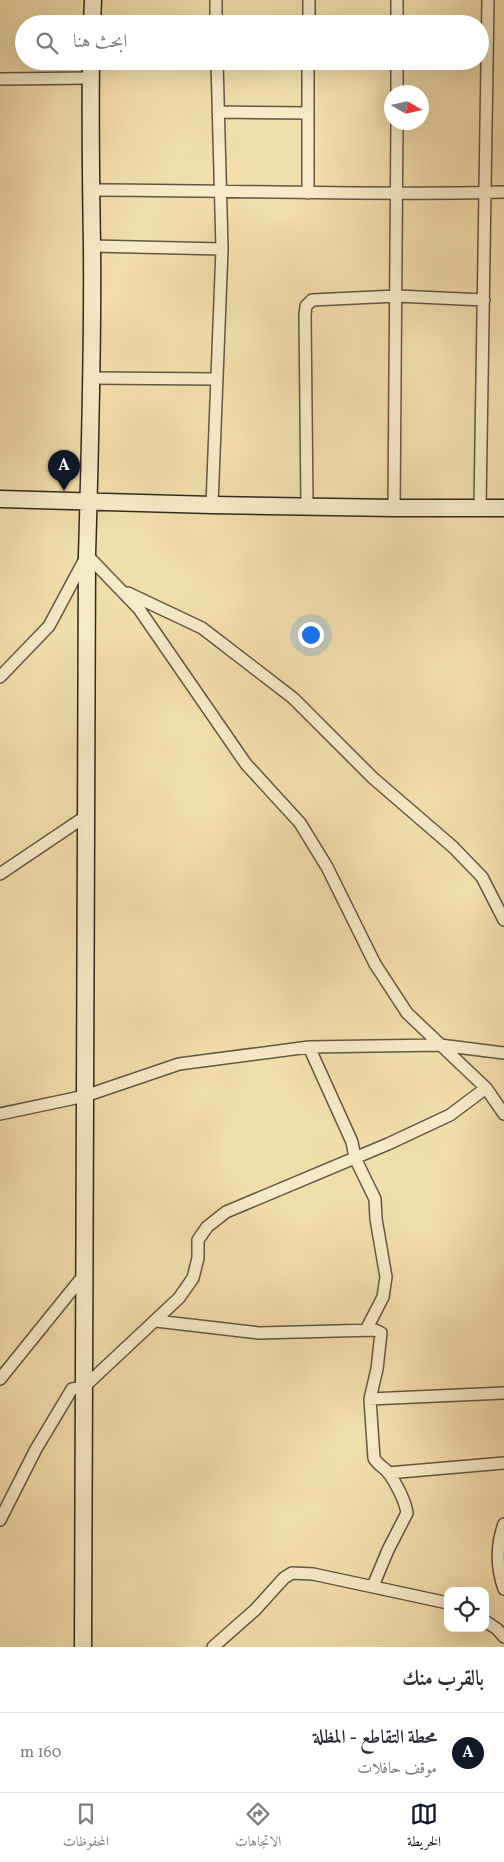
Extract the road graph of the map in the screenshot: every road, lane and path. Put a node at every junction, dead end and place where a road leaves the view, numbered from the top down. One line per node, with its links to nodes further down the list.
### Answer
1 (93, 0): 6 (street)
2 (216, 0): 7 (street)
3 (309, 0): 8 (street)
4 (397, 0): 9 (street)
5 (488, 0): 10 (street)
6 (92, 15)
7 (216, 15)
8 (308, 15)
9 (397, 15)
10 (488, 15)
11 (91, 70): 16 (street)
12 (217, 70): 19 (street)
13 (308, 70): 20 (street)
14 (397, 70): 18 (street)
15 (487, 70): 27 (street)
16 (91, 78): 17 (street); 22 (street)
17 (0, 79)
18 (397, 85)
19 (218, 112): 20 (street); 23 (street)
20 (308, 113): 25 (street)
21 (397, 130): 26 (street)
22 (90, 190): 23 (street); 28 (street)
23 (220, 190): 25 (street); 29 (street)
24 (504, 192): 27 (street)
25 (308, 193): 26 (street)
26 (397, 193): 27 (street); 30 (street)
27 (486, 193): 31 (street)
28 (92, 246): 29 (street); 32 (street)
29 (222, 249): 33 (street)
30 (397, 296): 31 (street); 37 (street); 39 (street)
31 (484, 300): 38 (street)
32 (92, 378): 33 (street); 35 (street)
33 (217, 379): 36 (street)
34 (0, 499): 35 (street)
35 (89, 502): 36 (street); 41 (street)
36 (212, 505): 37 (street)
37 (307, 506): 39 (street)
38 (480, 507): 39 (street); 40 (street)
39 (394, 508)
40 (504, 508)
41 (87, 555): 42 (street); 43 (street); 44 (street)
42 (121, 590): 46 (street); 47 (street)
43 (0, 677)
44 (86, 816): 45 (street); 51 (street)
45 (0, 874)
46 (504, 920)
47 (440, 1045): 48 (street); 49 (street); 50 (street)
48 (309, 1047): 51 (street); 54 (street)
49 (504, 1053)
50 (486, 1088): 53 (street); 54 (street)
51 (85, 1096): 52 (street); 55 (street)
52 (0, 1114)
53 (504, 1114)
54 (355, 1158): 56 (street); 57 (street)
55 (84, 1275): 58 (street); 59 (street)
56 (156, 1321): 57 (street); 59 (street)
57 (366, 1330): 61 (street)
58 (0, 1379)
59 (84, 1387): 64 (street); 71 (street)
60 (504, 1394): 61 (street)
61 (370, 1399): 63 (street)
62 (504, 1463): 63 (street)
63 (388, 1473): 66 (street)
64 (0, 1520)
65 (504, 1524): 67 (street)
66 (373, 1586): 68 (street); 72 (street)
67 (504, 1589)
68 (444, 1602)
69 (489, 1624): 70 (street)
70 (504, 1637)
71 (83, 1647)
72 (214, 1647)

